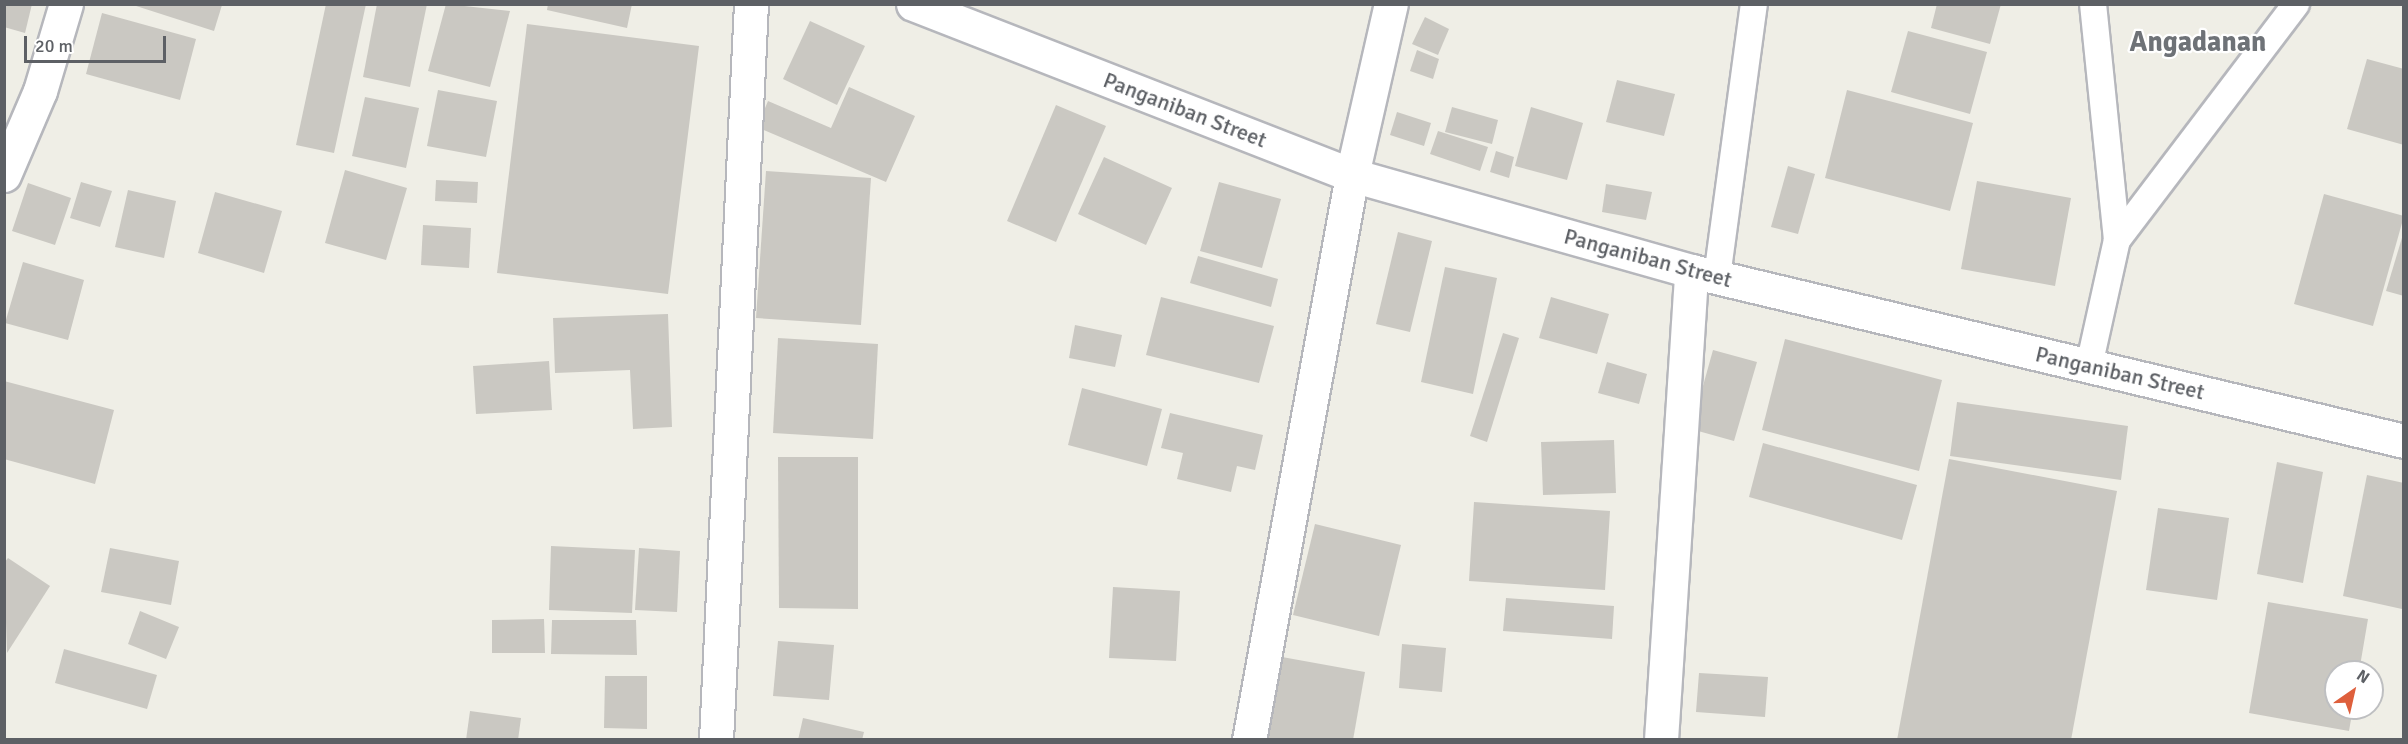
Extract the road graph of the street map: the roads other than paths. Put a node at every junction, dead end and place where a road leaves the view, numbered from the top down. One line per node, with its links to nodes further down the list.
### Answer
1 (66, 4): 8 (street)
2 (751, 4): 14 (street)
3 (913, 4): 9 (street, Panganiban Street)
4 (1391, 4): 9 (street)
5 (1754, 4): 11 (lane)
6 (2092, 4): 10 (lane)
7 (2296, 4): 10 (lane)
8 (4, 175)
9 (1352, 175): 11 (street, Panganiban Street); 15 (street)
10 (2117, 240): 12 (lane)
11 (1704, 274): 12 (street, Panganiban Street); 16 (street)
12 (2090, 366): 13 (street, Panganiban Street)
13 (2403, 441)
14 (716, 740)
15 (1249, 740)
16 (1661, 740)

